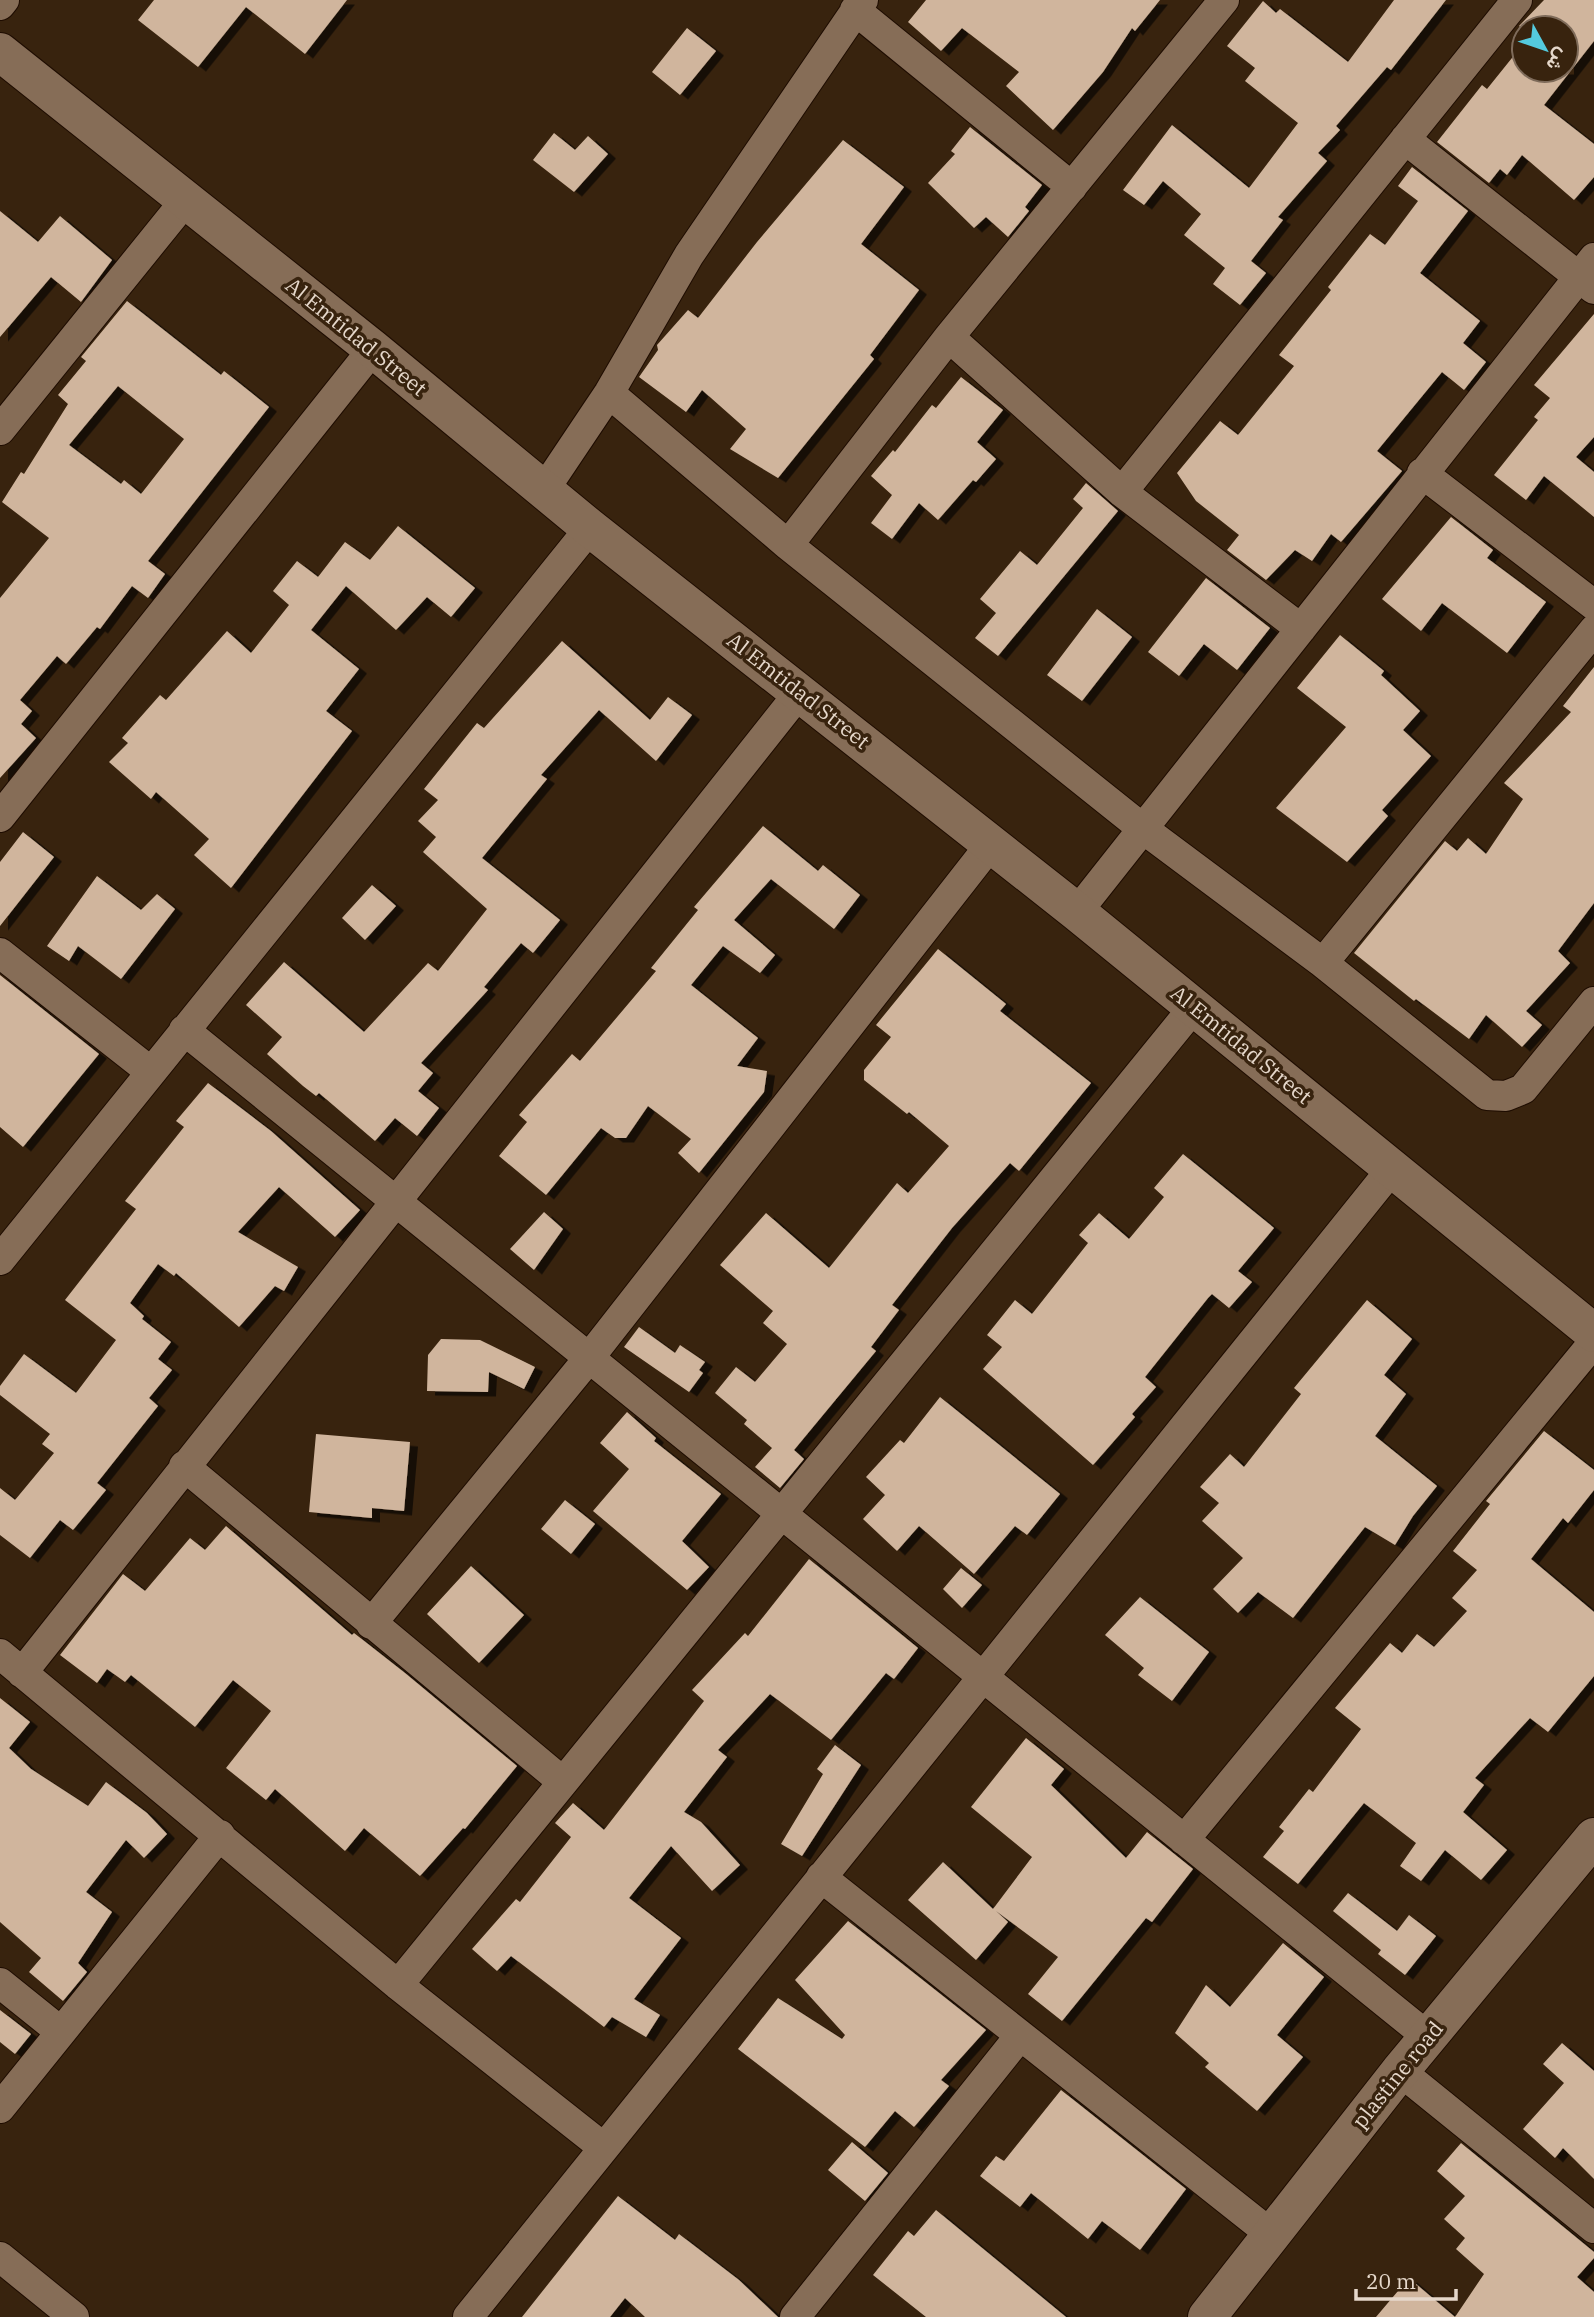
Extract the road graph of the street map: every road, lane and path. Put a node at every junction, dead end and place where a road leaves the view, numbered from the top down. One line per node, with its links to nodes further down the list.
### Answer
1 (4, 0): 4 (street)
2 (1224, 0): 8 (street)
3 (1517, 0): 7 (street)
4 (0, 5)
5 (859, 5): 8 (street); 13 (street)
6 (0, 52): 9 (street, Al Emtidad Street)
7 (1405, 139): 10 (street); 17 (street)
8 (1072, 187): 11 (street)
9 (185, 201): 12 (street, Al Emtidad Street); 14 (street)
10 (1589, 275): 15 (street)
11 (949, 337): 17 (street); 19 (street)
12 (373, 349): 16 (street, Al Emtidad Street); 24 (street)
13 (609, 393): 16 (street); 19 (street)
14 (0, 430)
15 (1422, 472): 20 (street); 21 (street)
16 (544, 490): 18 (street, Al Emtidad Street)
17 (1122, 492): 21 (street)
18 (590, 528): 23 (street, Al Emtidad Street); 32 (street)
19 (788, 545): 25 (street)
20 (1594, 605)
21 (1301, 629): 25 (street)
22 (1594, 630): 29 (street)
23 (800, 692): 26 (street, Al Emtidad Street); 35 (street)
24 (0, 817)
25 (1142, 828): 27 (street); 29 (street)
26 (991, 844): 27 (street, Al Emtidad Street); 39 (street)
27 (1076, 912): 31 (street, Al Emtidad Street)
28 (0, 953): 33 (street)
29 (1323, 963): 30 (street)
30 (1594, 1002)
31 (1194, 1007): 34 (street, Al Emtidad Street); 41 (street)
32 (184, 1030): 33 (street); 35 (street)
33 (151, 1072): 36 (street)
34 (1391, 1170): 37 (street, Al Emtidad Street); 44 (street)
35 (395, 1200): 39 (street); 40 (street)
36 (0, 1260)
37 (1594, 1332)
38 (1594, 1342): 48 (street)
39 (589, 1358): 41 (street); 42 (street)
40 (184, 1466): 42 (street); 43 (street)
41 (781, 1514): 44 (street); 45 (street)
42 (371, 1624): 45 (street)
43 (11, 1664): 46 (street)
44 (982, 1677): 48 (street); 49 (street)
45 (563, 1782): 51 (street)
46 (220, 1835): 51 (street); 52 (street)
47 (1594, 1837): 54 (street, plastine road)
48 (1184, 1840): 54 (street)
49 (821, 1877): 53 (street); 57 (street)
50 (0, 1983): 52 (street)
51 (398, 1985): 57 (street)
52 (61, 2032): 56 (street)
53 (1019, 2037): 59 (street); 63 (street)
54 (1427, 2037): 55 (street, plastine road)
55 (1400, 2071): 58 (street); 59 (street, plastine road)
56 (0, 2108)
57 (604, 2148): 62 (street)
58 (1594, 2228)
59 (1272, 2235): 64 (street, plastine road)
60 (0, 2258): 61 (street)
61 (74, 2317)
62 (468, 2317)
63 (795, 2317)
64 (1207, 2317)

